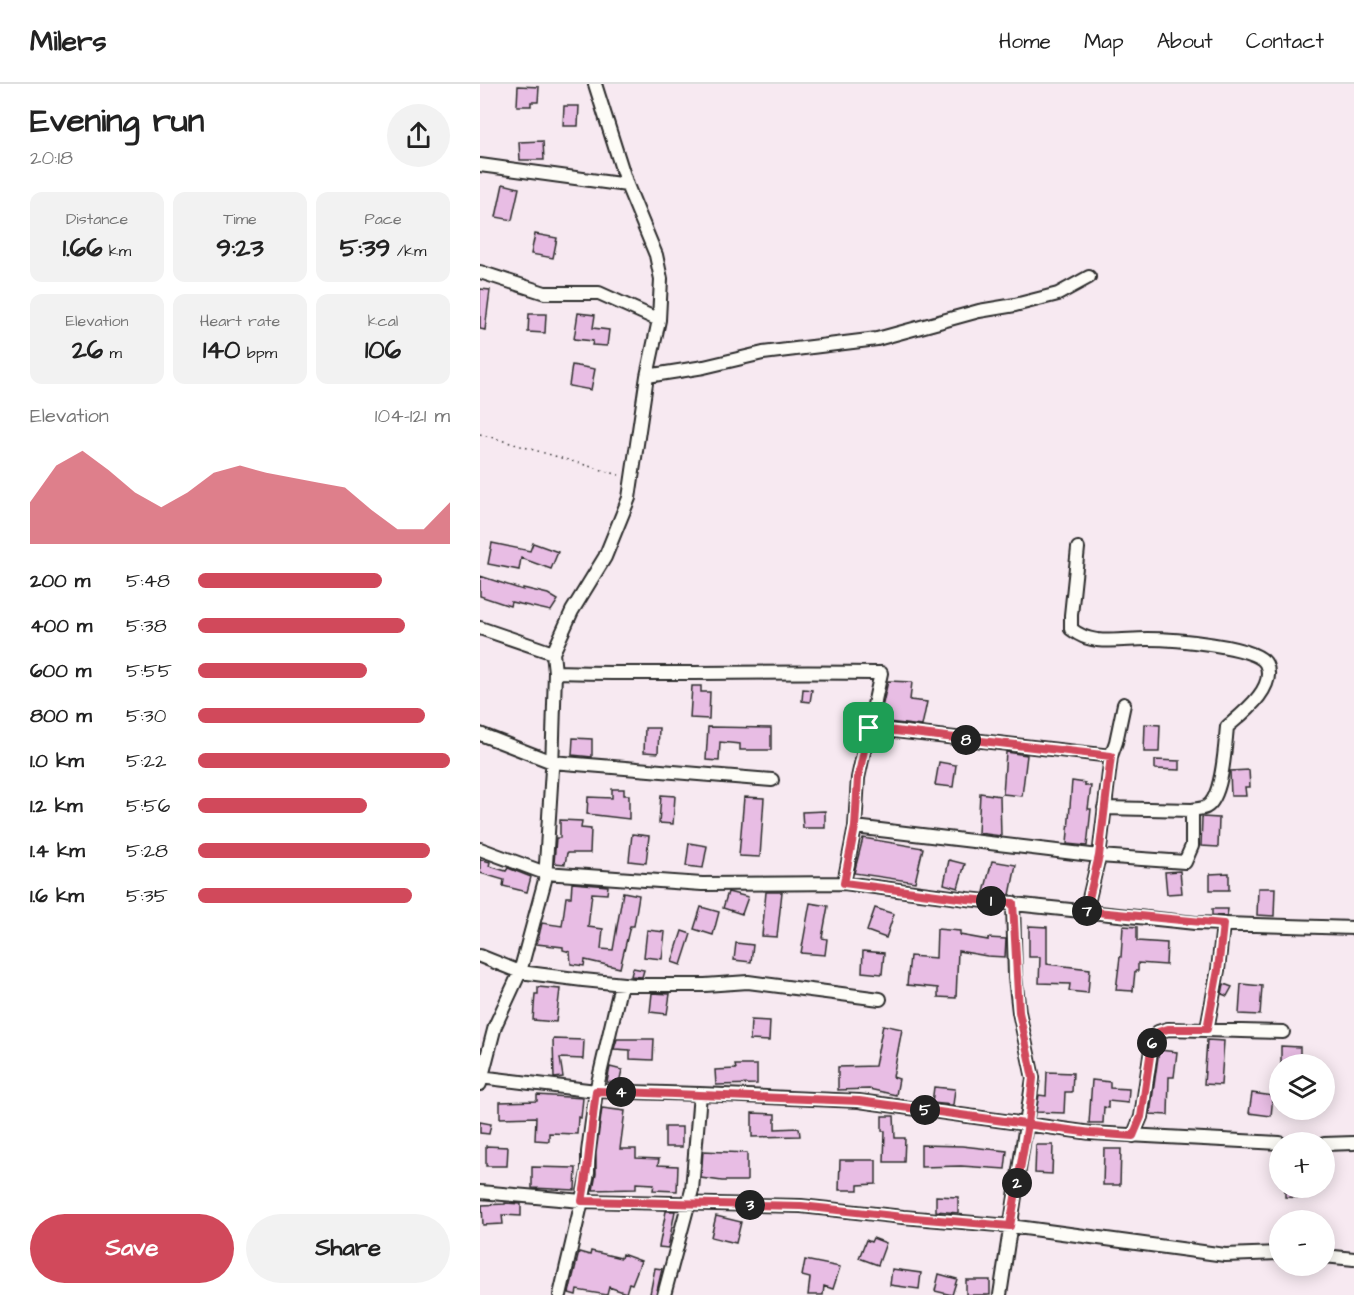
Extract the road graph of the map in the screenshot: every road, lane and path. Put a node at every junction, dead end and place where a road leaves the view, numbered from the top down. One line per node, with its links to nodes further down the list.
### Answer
1 (595, 84): 3 (street)
2 (480, 165): 3 (street)
3 (627, 185): 6 (street)
4 (480, 272): 6 (street)
5 (1089, 276): 7 (street)
6 (659, 320): 7 (street)
7 (647, 376): 9 (street)
8 (480, 434): 9 (path)
9 (632, 479): 12 (street)
10 (1078, 548): 21 (street)
11 (480, 628): 12 (street)
12 (553, 653): 13 (street)
13 (555, 672): 15 (street); 18 (street)
14 (1124, 704): 17 (street)
15 (869, 728): 17 (street); 22 (street)
16 (480, 734): 18 (street)
17 (1111, 756): 20 (street)
18 (552, 762): 19 (street); 25 (street)
19 (772, 780)
20 (1104, 808): 21 (street); 24 (street)
21 (1192, 810): 24 (street)
22 (855, 827): 24 (street); 26 (street)
23 (480, 849): 25 (street)
24 (1099, 856): 28 (street)
25 (545, 873): 26 (street); 32 (street)
26 (844, 883): 27 (street)
27 (1013, 903): 28 (street); 41 (street)
28 (1086, 911): 29 (street)
29 (1223, 924): 30 (street); 35 (street)
30 (1354, 928)
31 (480, 956): 32 (street)
32 (519, 972): 33 (street); 37 (street)
33 (621, 984): 34 (street); 39 (street)
34 (880, 999)
35 (1207, 1029): 36 (street); 42 (street)
36 (1283, 1032)
37 (480, 1077): 38 (street); 39 (street)
38 (480, 1084)
39 (596, 1091): 40 (street); 47 (street)
40 (700, 1094): 41 (street); 48 (street)
41 (1028, 1124): 42 (street); 49 (street)
42 (1133, 1136): 43 (street)
43 (1269, 1142)
44 (1354, 1143): 45 (street)
45 (1335, 1144)
46 (480, 1192): 47 (street)
47 (582, 1201): 48 (street); 53 (street)
48 (688, 1204): 49 (street); 54 (street)
49 (1010, 1226): 50 (street); 55 (street)
50 (1269, 1253)
51 (1335, 1257): 52 (street)
52 (1354, 1259)
53 (560, 1295)
54 (664, 1295)
55 (1000, 1295)

